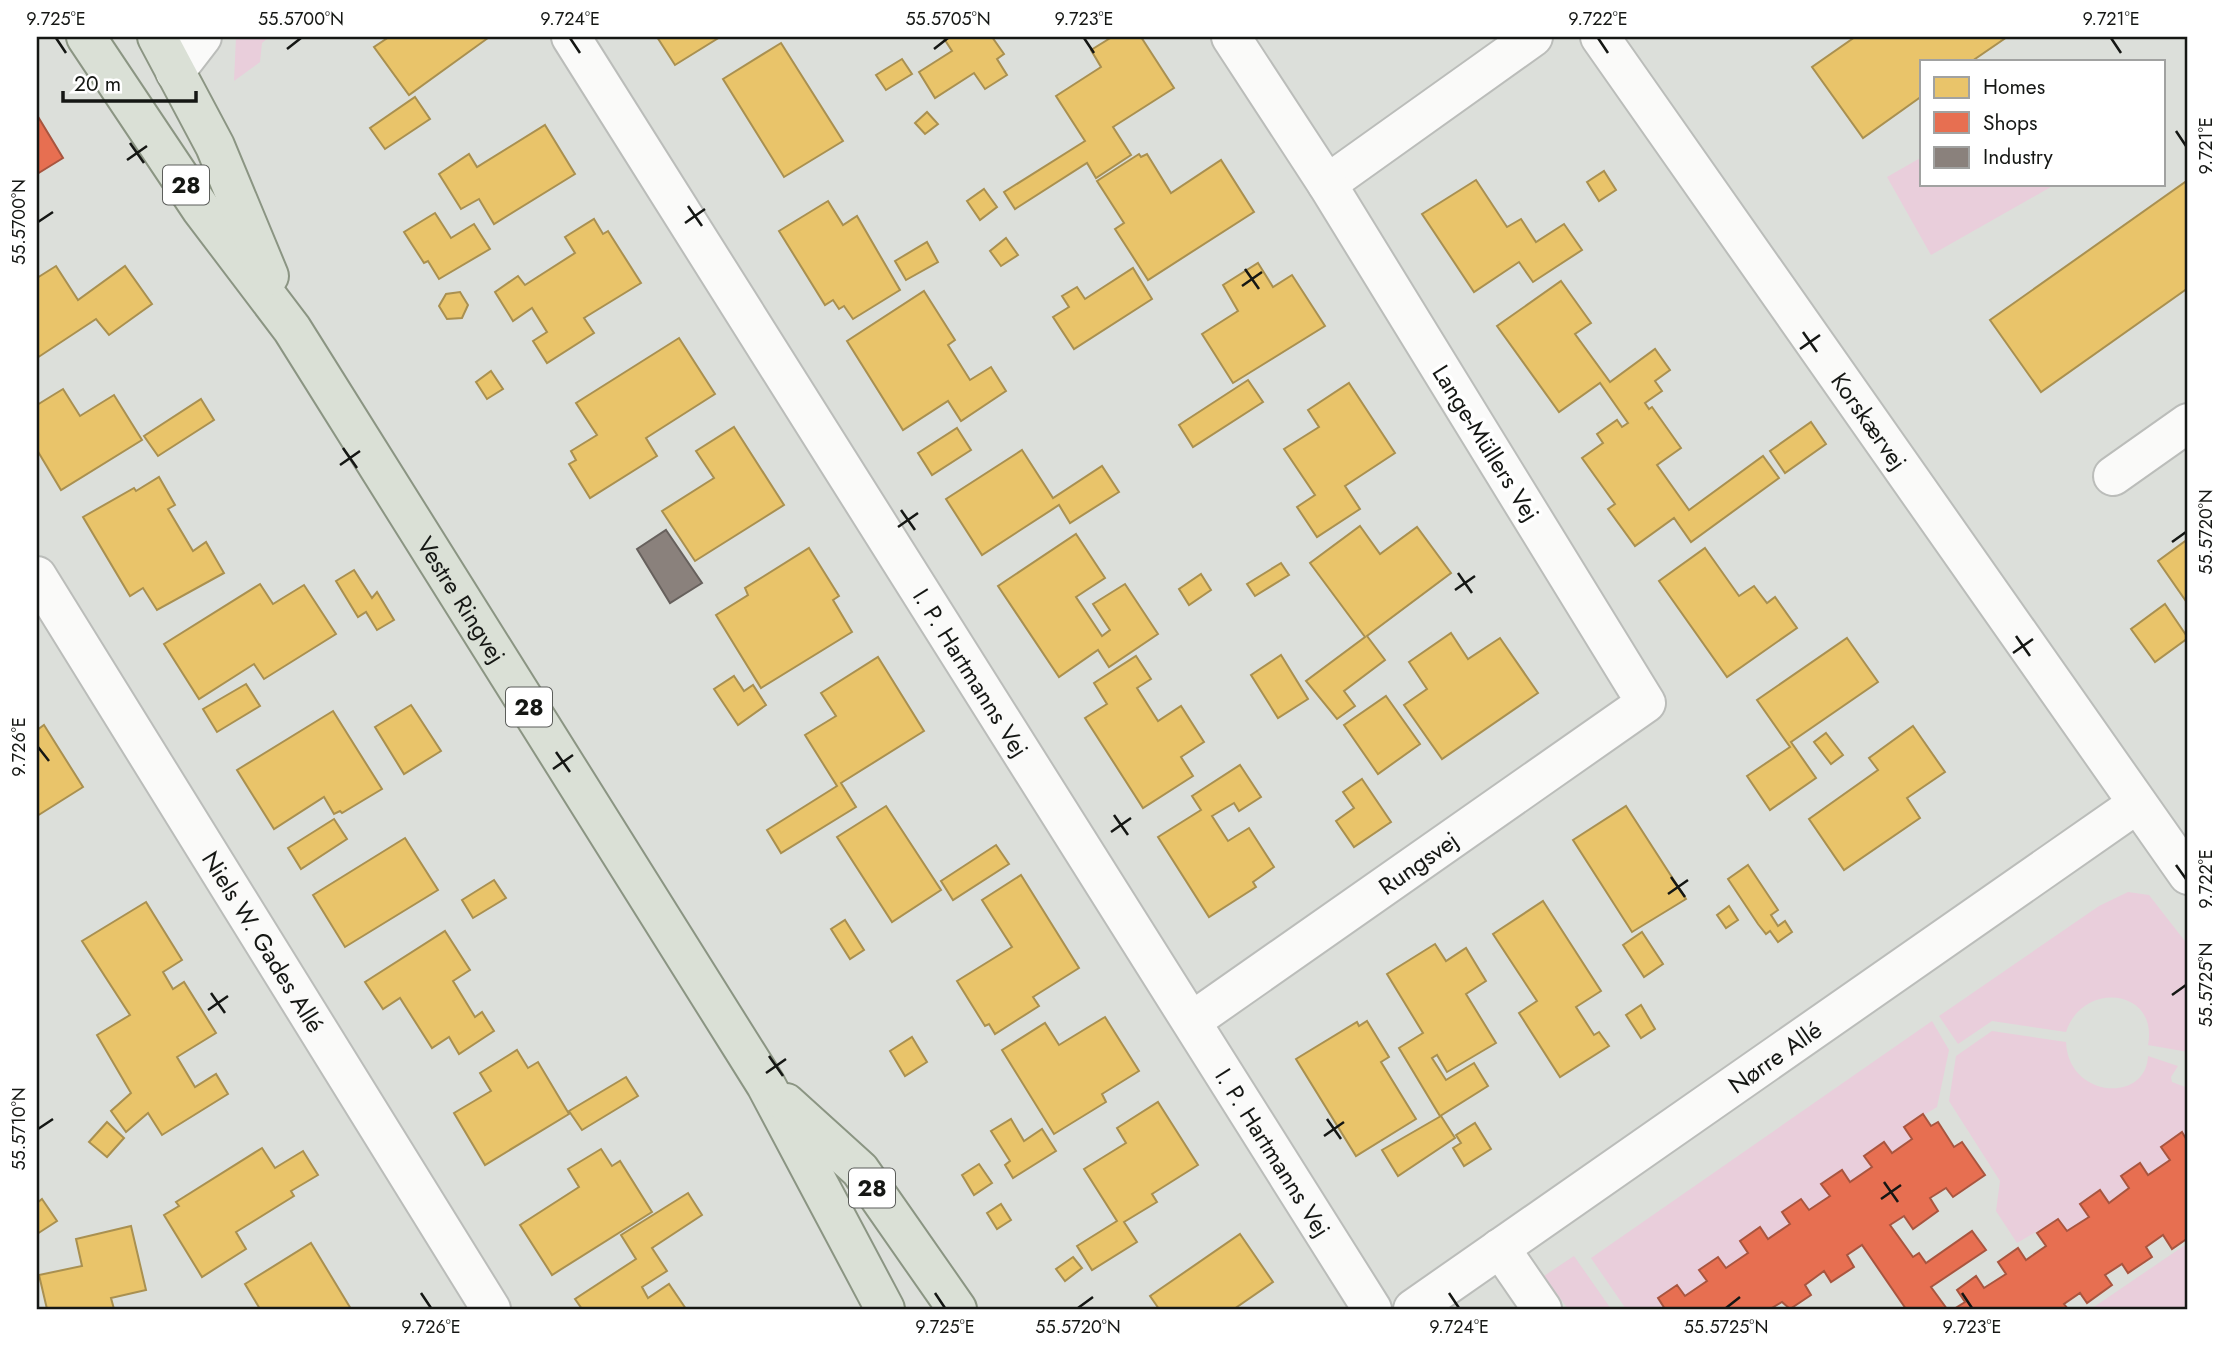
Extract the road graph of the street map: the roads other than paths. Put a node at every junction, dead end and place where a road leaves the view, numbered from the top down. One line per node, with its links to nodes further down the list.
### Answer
1 (86, 37): 12 (main road, Vestre Ringvej / 28)
2 (135, 37): 10 (main road)
3 (157, 37): 9 (main road, Vestre Ringvej / 28)
4 (202, 37): 9 (street)
5 (571, 37): 19 (street, I. P. Hartmanns Vej)
6 (1231, 37): 11 (street, Lange-Müllers Vej)
7 (1533, 37): 11 (street)
8 (1601, 37): 17 (street, Korskærvej)
9 (175, 72): 10 (main road, Vestre Ringvej / 28)
10 (215, 146): 12 (main road, Vestre Ringvej / 28)
11 (1327, 184): 16 (street, Lange-Müllers Vej)
12 (292, 330): 20 (main road, Vestre Ringvej / 28)
13 (2188, 424): 14 (street)
14 (2113, 476)
15 (37, 576): 22 (street, Niels W. Gades Allé)
16 (1646, 702): 19 (street, Rungsvej)
17 (2137, 804): 18 (street, Korskærvej); 21 (street, Nørre Allé)
18 (2188, 875)
19 (1192, 1021): 26 (street, I. P. Hartmanns Vej)
20 (766, 1085): 23 (main road, Vestre Ringvej / 28); 24 (main road); 25 (main road, Vestre Ringvej / 28)
21 (1500, 1248): 27 (street, Nørre Allé); 28 (street)
22 (491, 1309)
23 (885, 1309)
24 (915, 1309)
25 (957, 1309)
26 (1372, 1309)
27 (1413, 1309)
28 (1542, 1309)

